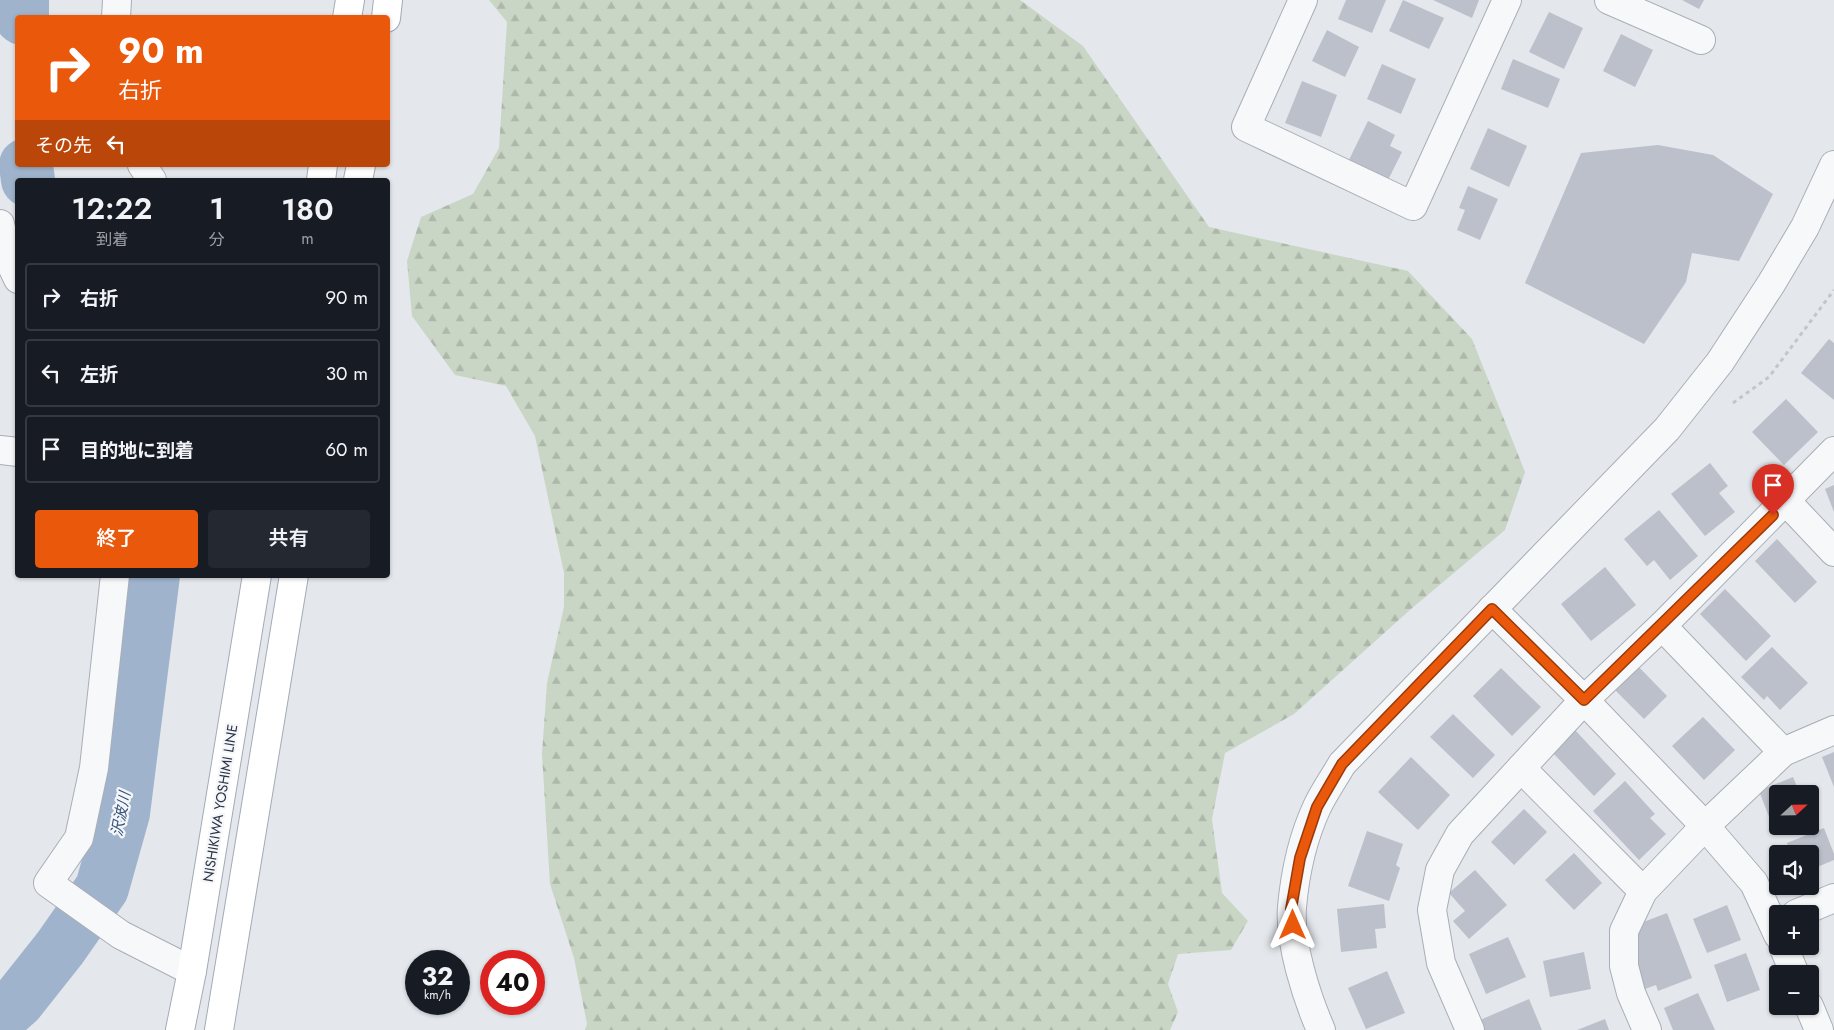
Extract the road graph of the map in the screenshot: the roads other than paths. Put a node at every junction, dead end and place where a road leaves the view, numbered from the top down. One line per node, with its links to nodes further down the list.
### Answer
1 (117, 0): 7 (street)
2 (350, 0): 8 (main road)
3 (388, 0): 9 (main road)
4 (1303, 0): 5 (street)
5 (1507, 0)
6 (1609, 0): 10 (street)
7 (116, 15)
8 (348, 15)
9 (386, 15)
10 (1701, 40)
11 (1834, 165): 24 (street)
12 (143, 167): 13 (street)
13 (151, 178)
14 (0, 224): 15 (street)
15 (15, 273)
16 (0, 450): 18 (street)
17 (1834, 451): 19 (street)
18 (15, 452)
19 (1786, 501): 20 (street); 25 (street)
20 (1834, 552)
21 (115, 578): 35 (street)
22 (257, 578): 35 (main road, NISHIKIWA YOSHIMI LINE)
23 (294, 578): 38 (main road)
24 (1492, 609): 26 (street); 39 (street)
25 (1662, 626): 26 (street); 28 (street)
26 (1584, 700): 29 (street); 30 (street)
27 (1834, 730): 28 (street)
28 (1783, 752): 30 (street)
29 (1521, 768): 31 (street); 40 (street)
30 (1705, 826): 31 (street); 34 (street)
31 (1643, 891): 41 (street)
32 (1834, 898): 33 (street)
33 (1819, 906)
34 (1769, 908)
35 (192, 971): 37 (main road, NISHIKIWA YOSHIMI LINE)
36 (1813, 1015): 42 (street)
37 (180, 1030)
38 (219, 1030)
39 (1321, 1030)
40 (1470, 1030)
41 (1647, 1030)
42 (1819, 1030)

